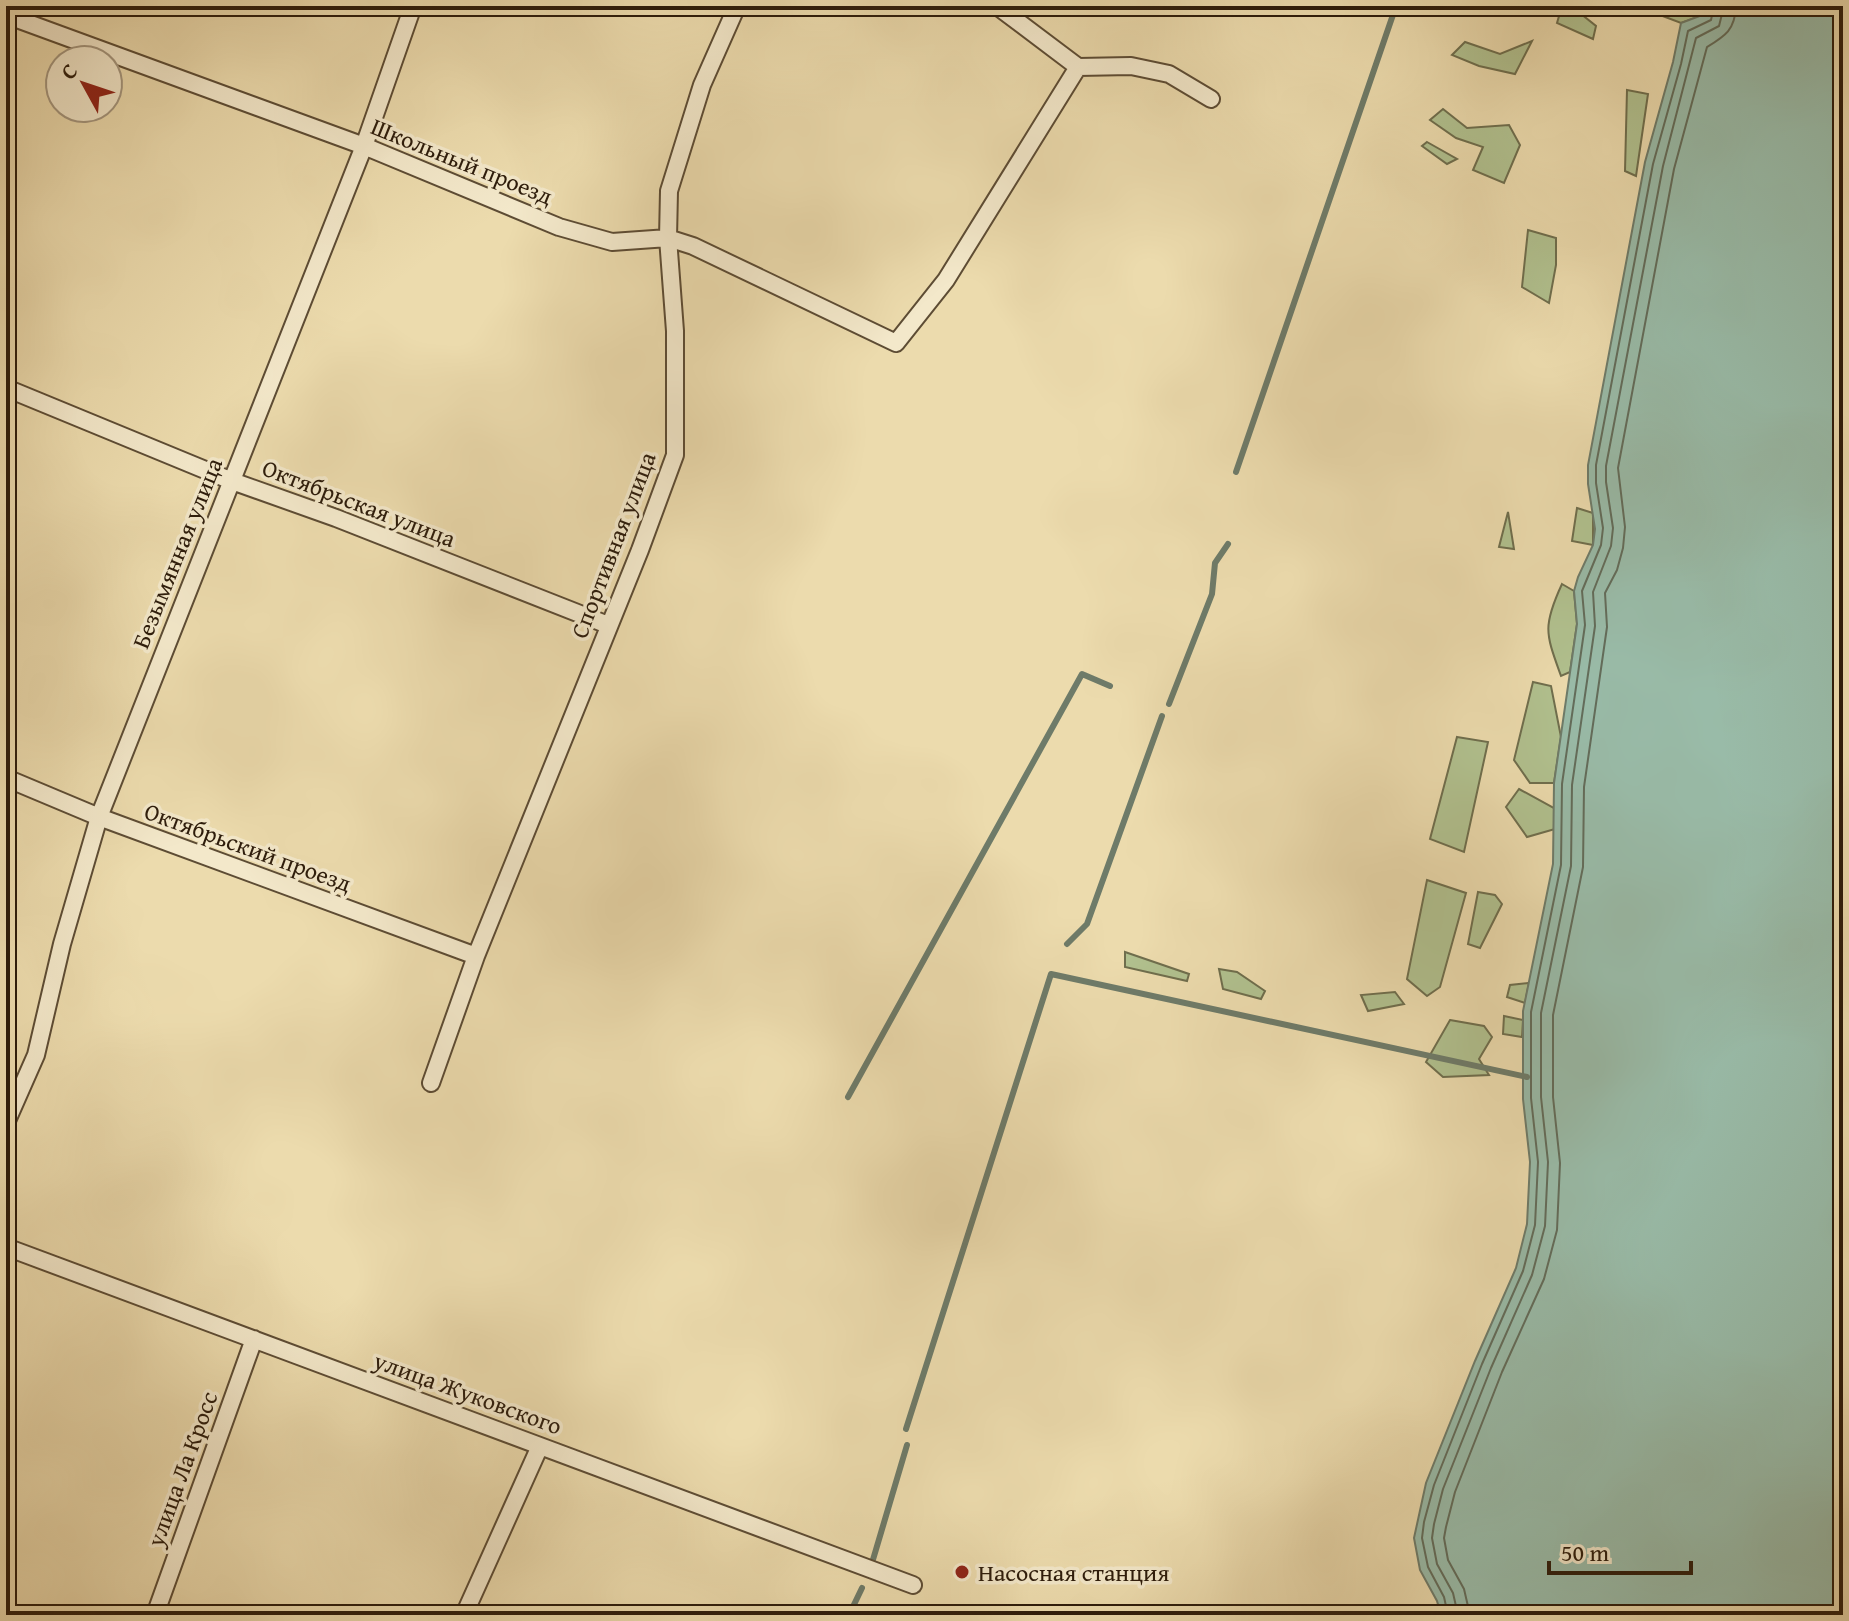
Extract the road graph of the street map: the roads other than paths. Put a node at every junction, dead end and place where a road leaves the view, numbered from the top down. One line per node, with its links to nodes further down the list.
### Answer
1 (413, 6): 7 (street, Безымянная улица)
2 (737, 6): 8 (street, Спортивная улица)
3 (997, 6): 5 (street)
4 (6, 15): 7 (street, Школьный проезд)
5 (1078, 67): 6 (street); 8 (street, Школьный проезд)
6 (1211, 99)
7 (364, 146): 8 (street, Школьный проезд); 10 (street, Безымянная улица)
8 (668, 238): 11 (street, Спортивная улица)
9 (6, 388): 10 (street, Октябрьская улица)
10 (232, 481): 11 (street, Октябрьская улица); 13 (street, Безымянная улица)
11 (608, 625): 14 (street, Спортивная улица)
12 (6, 778): 13 (street, Октябрьский проезд)
13 (99, 817): 14 (street, Октябрьский проезд); 16 (street, Безымянная улица)
14 (476, 956): 15 (street, Спортивная улица)
15 (431, 1083)
16 (6, 1123)
17 (6, 1247): 18 (street, улица Жуковского)
18 (254, 1339): 19 (street, улица Жуковского); 21 (street, улица Ла Кросс)
19 (540, 1446): 20 (street, улица Жуковского); 22 (street)
20 (913, 1585)
21 (155, 1615)
22 (464, 1615)

